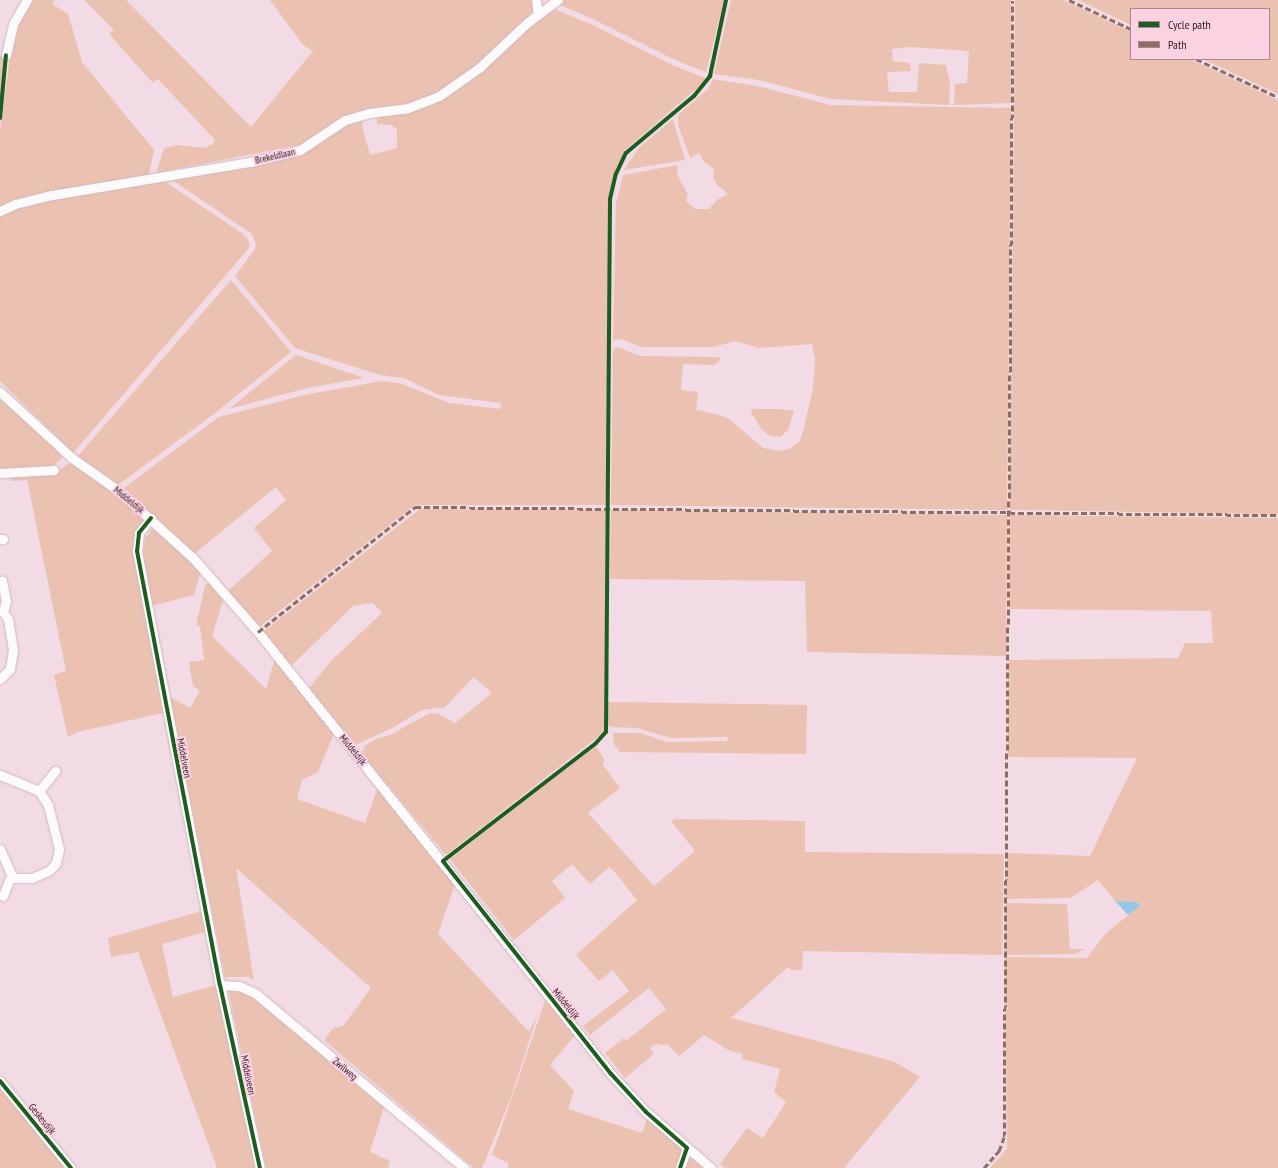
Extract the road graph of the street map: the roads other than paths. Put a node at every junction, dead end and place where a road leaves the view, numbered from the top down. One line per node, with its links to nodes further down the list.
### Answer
1 (27, 0): 5 (street)
2 (536, 0): 4 (street)
3 (558, 0): 4 (street, Brekeldlaan)
4 (538, 14): 6 (street, Brekeldlaan)
5 (6, 55)
6 (0, 211)
7 (0, 392): 10 (street, Middeldijk)
8 (54, 470): 9 (street)
9 (0, 473)
10 (151, 518): 20 (street, Middelveen); 22 (street, Middeldijk)
11 (2, 580): 12 (street)
12 (2, 612): 13 (street)
13 (0, 679)
14 (55, 771): 16 (street)
15 (0, 775): 16 (street)
16 (39, 791): 18 (street)
17 (0, 849): 18 (street)
18 (13, 878): 19 (street)
19 (3, 896)
20 (220, 985): 24 (street, Middelveen); 25 (street, Zwilweg)
21 (0, 1081): 23 (street, Geskesdijk)
22 (687, 1148): 26 (street); 27 (street, Middeldijk)
23 (71, 1168)
24 (260, 1168)
25 (464, 1168)
26 (680, 1168)
27 (711, 1168)

